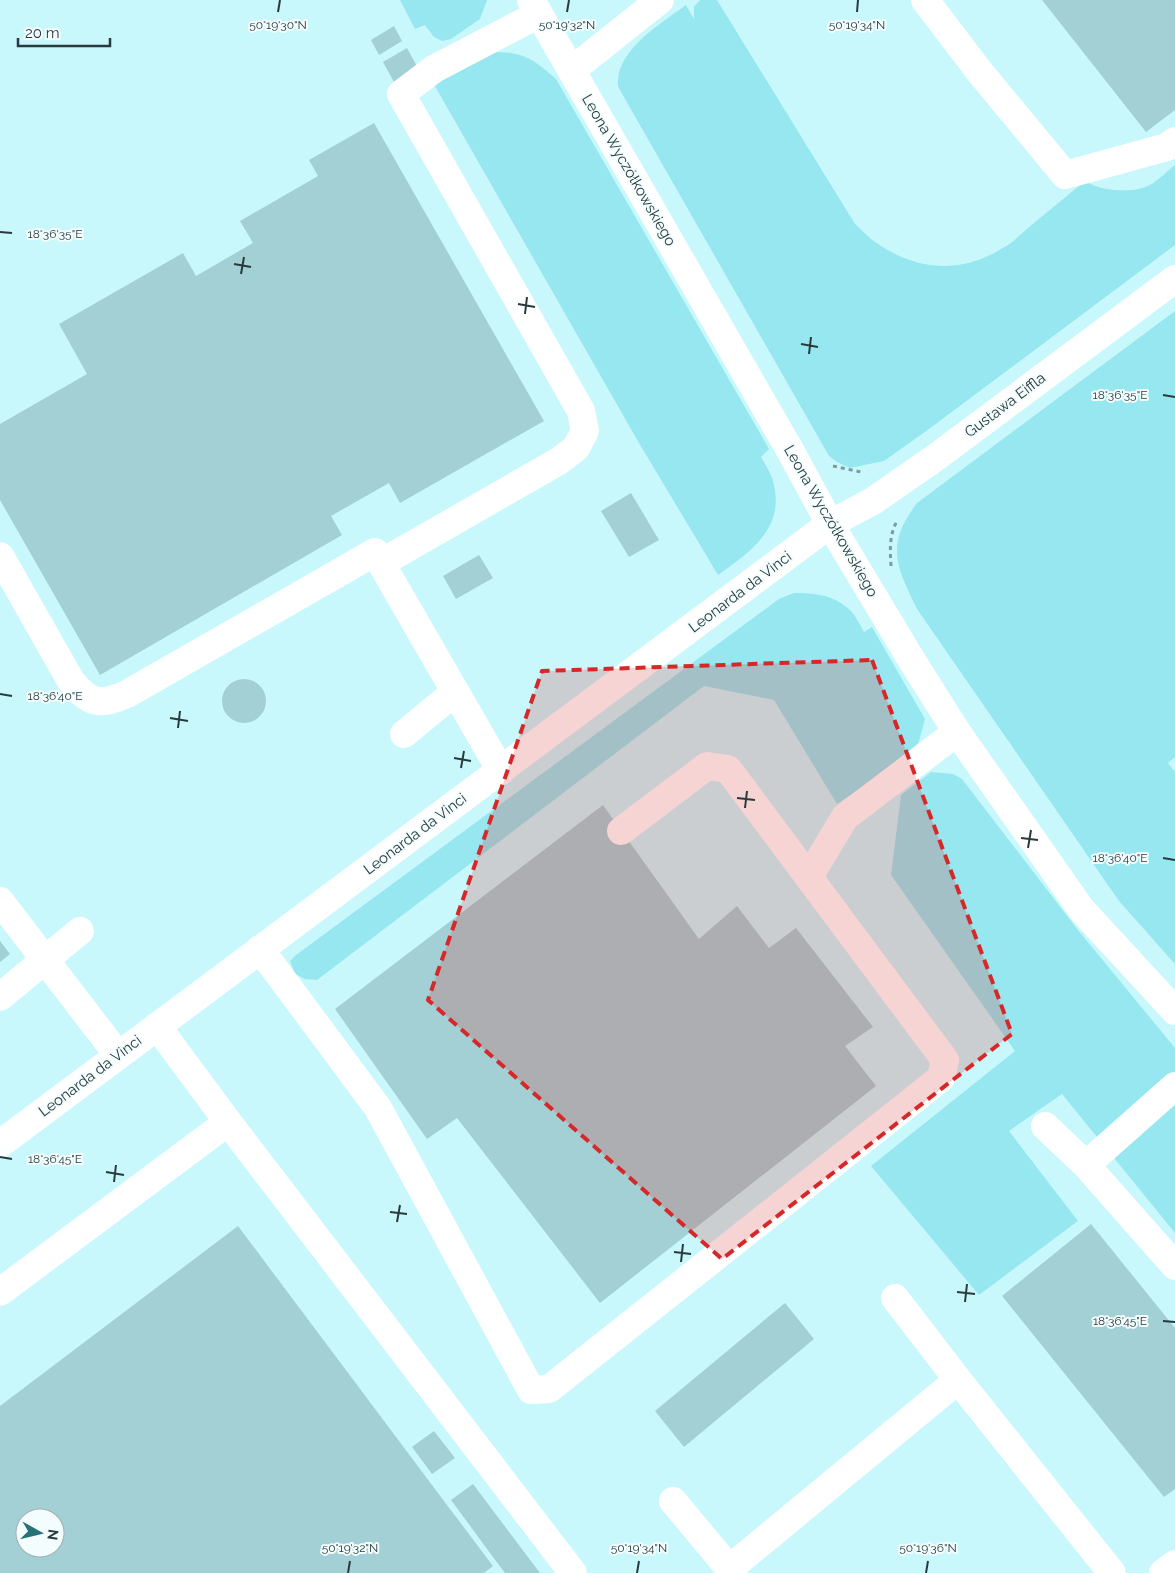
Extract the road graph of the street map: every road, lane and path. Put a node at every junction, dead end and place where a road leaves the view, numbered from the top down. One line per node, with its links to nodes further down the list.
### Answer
1 (660, 0): 4 (street)
2 (925, 0): 5 (street)
3 (535, 7): 4 (street, Leona Wyczółkowskiego); 12 (street)
4 (572, 70): 10 (street, Leona Wyczółkowskiego)
5 (1175, 141)
6 (1175, 279): 10 (street, Gustawa Eiffla)
7 (826, 464): 8 (path)
8 (869, 471)
9 (898, 518): 13 (path)
10 (830, 524): 15 (street, Leona Wyczółkowskiego); 17 (street, Leonarda da Vinci)
11 (0, 556): 12 (street)
12 (381, 563): 14 (street)
13 (892, 570)
14 (456, 692): 16 (street); 17 (street)
15 (958, 732): 19 (street); 25 (street, Leona Wyczółkowskiego)
16 (404, 734)
17 (501, 771): 22 (street, Leonarda da Vinci)
18 (621, 831): 19 (street)
19 (809, 877): 22 (street)
20 (0, 901): 23 (street)
21 (80, 931): 23 (street)
22 (260, 950): 26 (street, Leonarda da Vinci)
23 (46, 960): 24 (street); 27 (street)
24 (0, 997)
25 (1175, 1011)
26 (157, 1026): 27 (street, Leonarda da Vinci); 29 (street)
27 (118, 1055): 31 (street, Leonarda da Vinci)
28 (1175, 1086): 32 (street)
29 (228, 1122): 34 (street); 40 (street)
30 (1045, 1126): 32 (street)
31 (0, 1144)
32 (1086, 1164): 33 (street)
33 (1175, 1266)
34 (0, 1292)
35 (895, 1298): 36 (street)
36 (958, 1380): 39 (street); 41 (street)
37 (673, 1501): 39 (street)
38 (1175, 1564): 42 (street)
39 (731, 1571)
40 (573, 1573)
41 (1112, 1573)
42 (1163, 1573)

